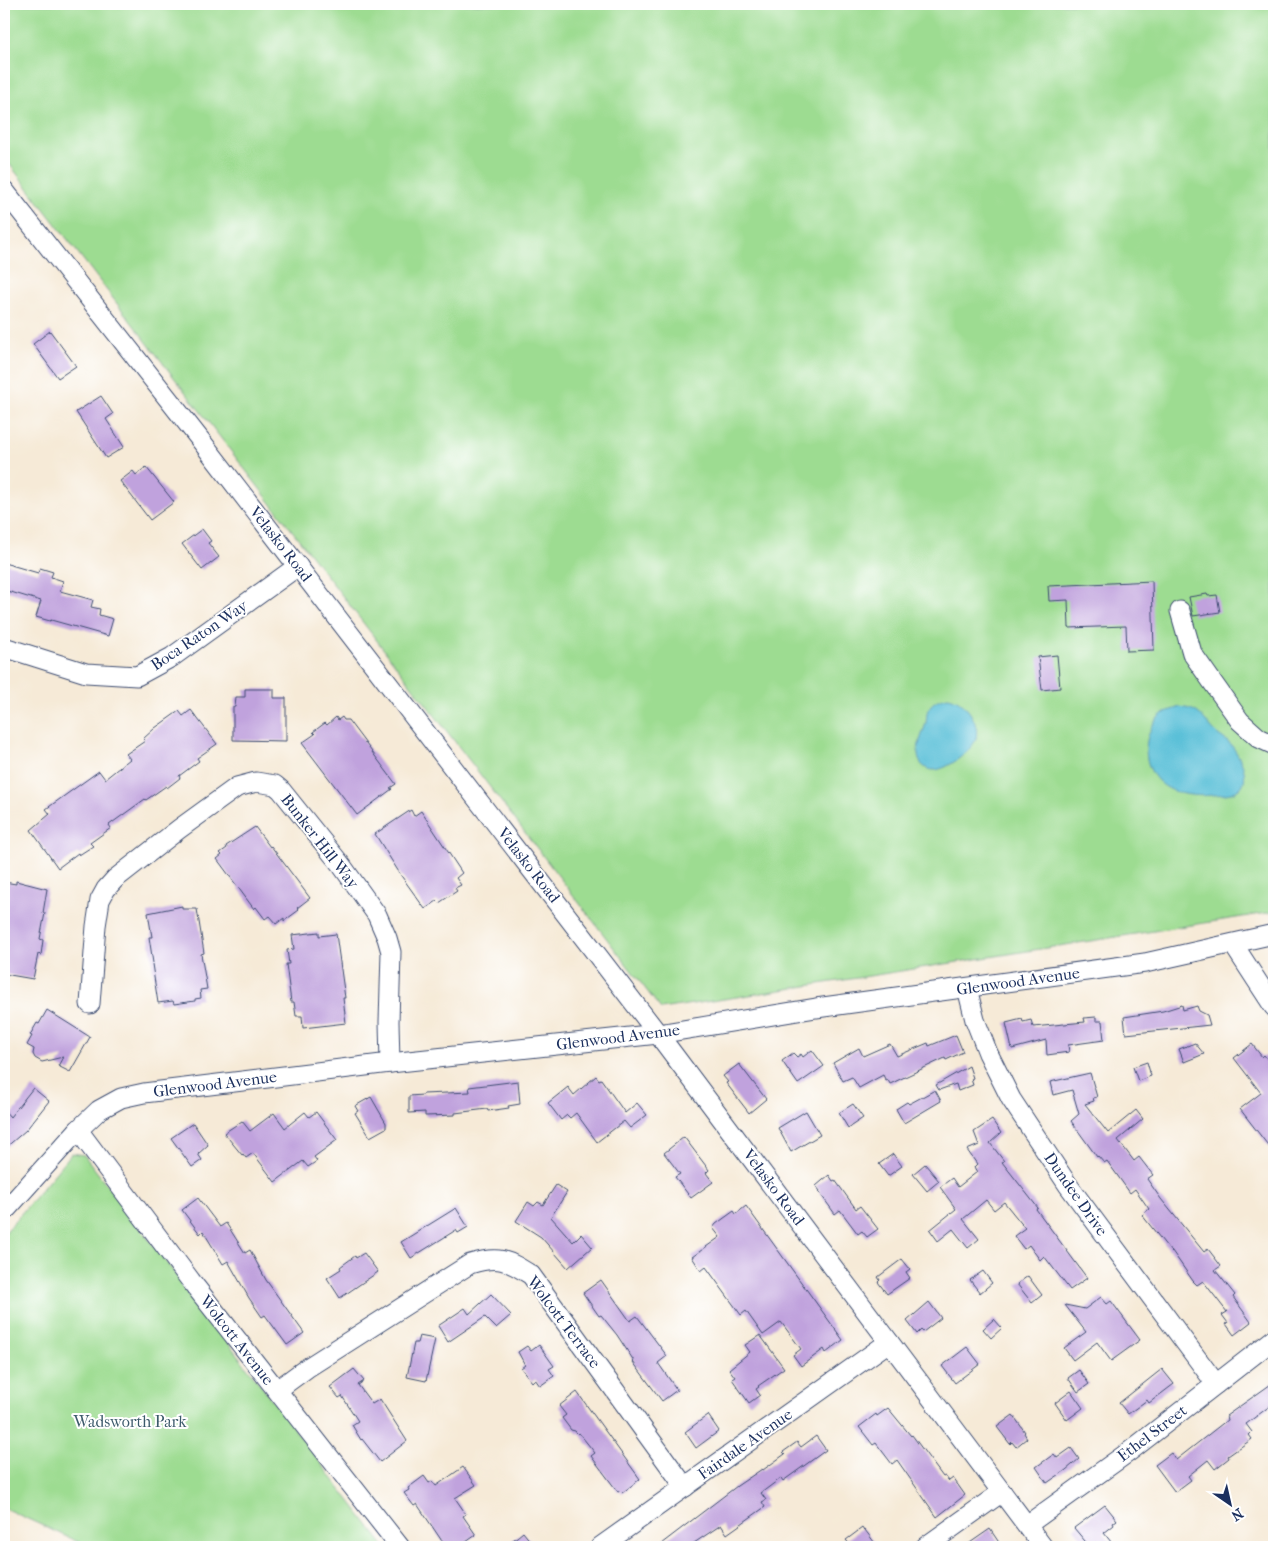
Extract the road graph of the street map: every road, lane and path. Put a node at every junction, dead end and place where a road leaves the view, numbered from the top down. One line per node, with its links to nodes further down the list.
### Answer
1 (4, 190): 2 (street, Velasko Road)
2 (298, 566): 4 (street, Boca Raton Way); 11 (street, Velasko Road)
3 (1180, 611): 5 (street)
4 (4, 647)
5 (1274, 744)
6 (1274, 934): 7 (street, Glenwood Avenue)
7 (1233, 944): 8 (street, Glenwood Avenue); 10 (street)
8 (967, 988): 11 (street, Glenwood Avenue); 17 (street, Dundee Drive)
9 (90, 1004): 12 (street, Bunker Hill Way)
10 (1274, 1007)
11 (658, 1034): 12 (street, Glenwood Avenue); 16 (street, Velasko Road)
12 (390, 1063): 13 (street, Glenwood Avenue)
13 (78, 1130): 14 (street, Glenwood Avenue); 18 (street, Wolcott Avenue)
14 (4, 1212)
15 (1274, 1339): 17 (street, Ethel Street)
16 (890, 1342): 19 (street, Fairdale Avenue); 20 (street, Velasko Road)
17 (1216, 1384): 21 (street, Ethel Street)
18 (277, 1390): 19 (street, Wolcott Terrace); 22 (street, Wolcott Avenue)
19 (684, 1486): 23 (street, Fairdale Avenue)
20 (1002, 1492): 21 (street, Velasko Road); 24 (street)
21 (1027, 1525): 25 (street, Velasko Road)
22 (400, 1547)
23 (600, 1547)
24 (924, 1547)
25 (1043, 1547)

